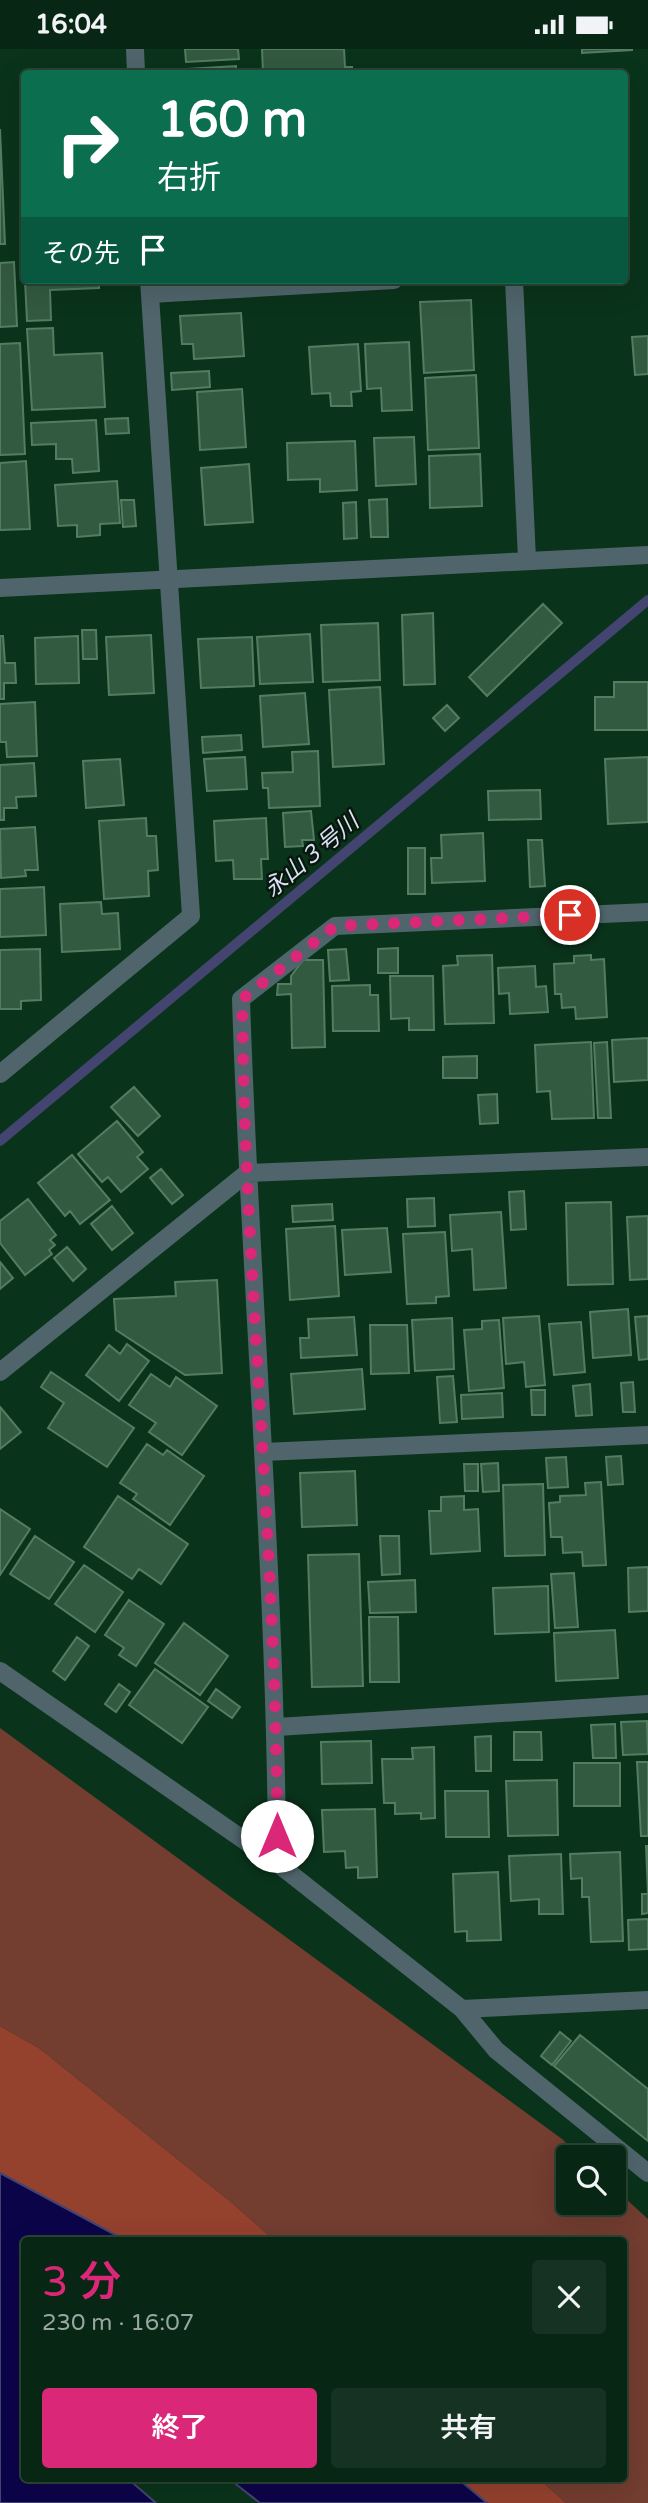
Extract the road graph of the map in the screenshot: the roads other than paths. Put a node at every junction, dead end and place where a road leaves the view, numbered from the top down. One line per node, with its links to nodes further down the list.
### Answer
1 (135, 49): 2 (street)
2 (136, 70)
3 (254, 284): 5 (street)
4 (514, 284): 7 (street)
5 (149, 287): 8 (street)
6 (648, 555): 7 (street)
7 (527, 559): 8 (street)
8 (170, 579): 9 (street); 11 (street)
9 (0, 588)
10 (648, 912): 13 (street)
11 (0, 1074)
12 (648, 1157): 13 (street)
13 (247, 1173): 14 (street); 16 (street)
14 (0, 1373)
15 (648, 1435): 16 (street)
16 (264, 1452): 19 (street)
17 (0, 1671): 20 (street)
18 (648, 1704): 19 (street)
19 (277, 1727): 20 (street)
20 (277, 1863): 22 (street)
21 (648, 2000): 22 (street)
22 (462, 2009): 23 (street)
23 (648, 2173)

